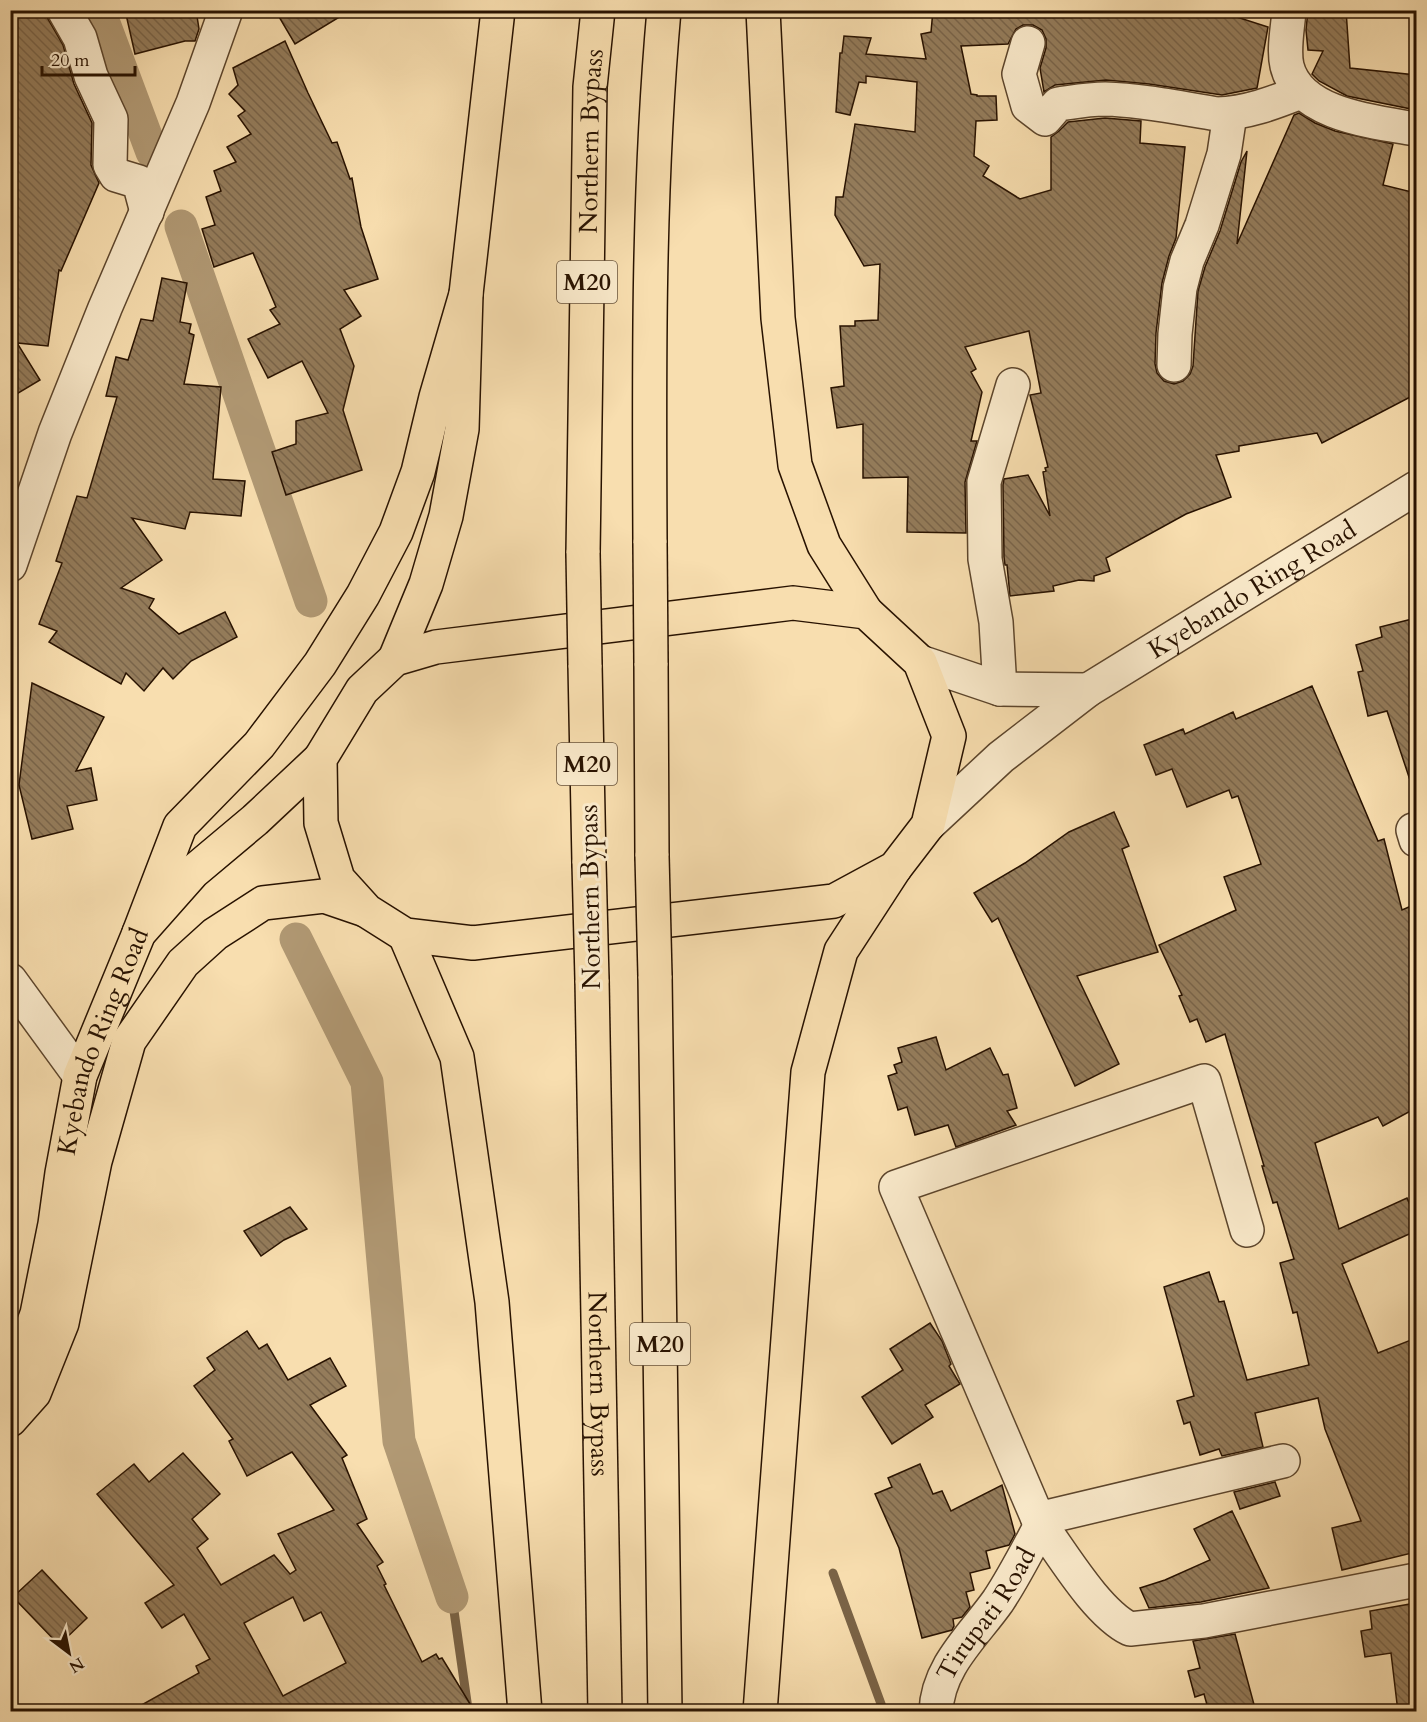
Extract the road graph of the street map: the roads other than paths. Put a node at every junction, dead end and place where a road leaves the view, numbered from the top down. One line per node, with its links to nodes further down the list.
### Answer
1 (63, 10): 12 (street)
2 (226, 10): 12 (street)
3 (498, 10): 13 (main road)
4 (598, 10): 38 (main road, Northern Bypass / M20, bridge)
5 (664, 10): 39 (main road, M20, bridge)
6 (763, 10): 18 (main road)
7 (1289, 10): 9 (street)
8 (1028, 44): 10 (street)
9 (1300, 92): 10 (street); 11 (street)
10 (1230, 114): 14 (street)
11 (1416, 129)
12 (147, 212): 17 (street)
13 (466, 294): 19 (main road); 27 (main road)
14 (1174, 365)
15 (1013, 385): 21 (street)
16 (1416, 488): 22 (street, Kyebando Ring Road)
17 (10, 565)
18 (866, 612): 19 (main road); 20 (main road)
19 (395, 659): 23 (main road, Kyebando Ring Road)
20 (920, 662): 21 (street); 24 (main road)
21 (1000, 689): 22 (street)
22 (1088, 690): 24 (street, Kyebando Ring Road)
23 (320, 759): 26 (main road); 27 (main road, Kyebando Ring Road)
24 (928, 825): 25 (main road)
25 (895, 868): 28 (main road); 40 (main road)
26 (367, 911): 28 (main road); 33 (main road)
27 (139, 933): 30 (main road, Kyebando Ring Road)
28 (405, 935): 37 (main road)
29 (10, 980): 30 (street)
30 (80, 1076): 32 (main road, Kyebando Ring Road)
31 (1247, 1230): 35 (street)
32 (10, 1394)
33 (10, 1420)
34 (1283, 1461): 35 (street)
35 (1039, 1522): 36 (street); 41 (street, Tirupati Road)
36 (1416, 1580)
37 (525, 1712)
38 (605, 1712)
39 (665, 1712)
40 (760, 1712)
41 (936, 1712)

